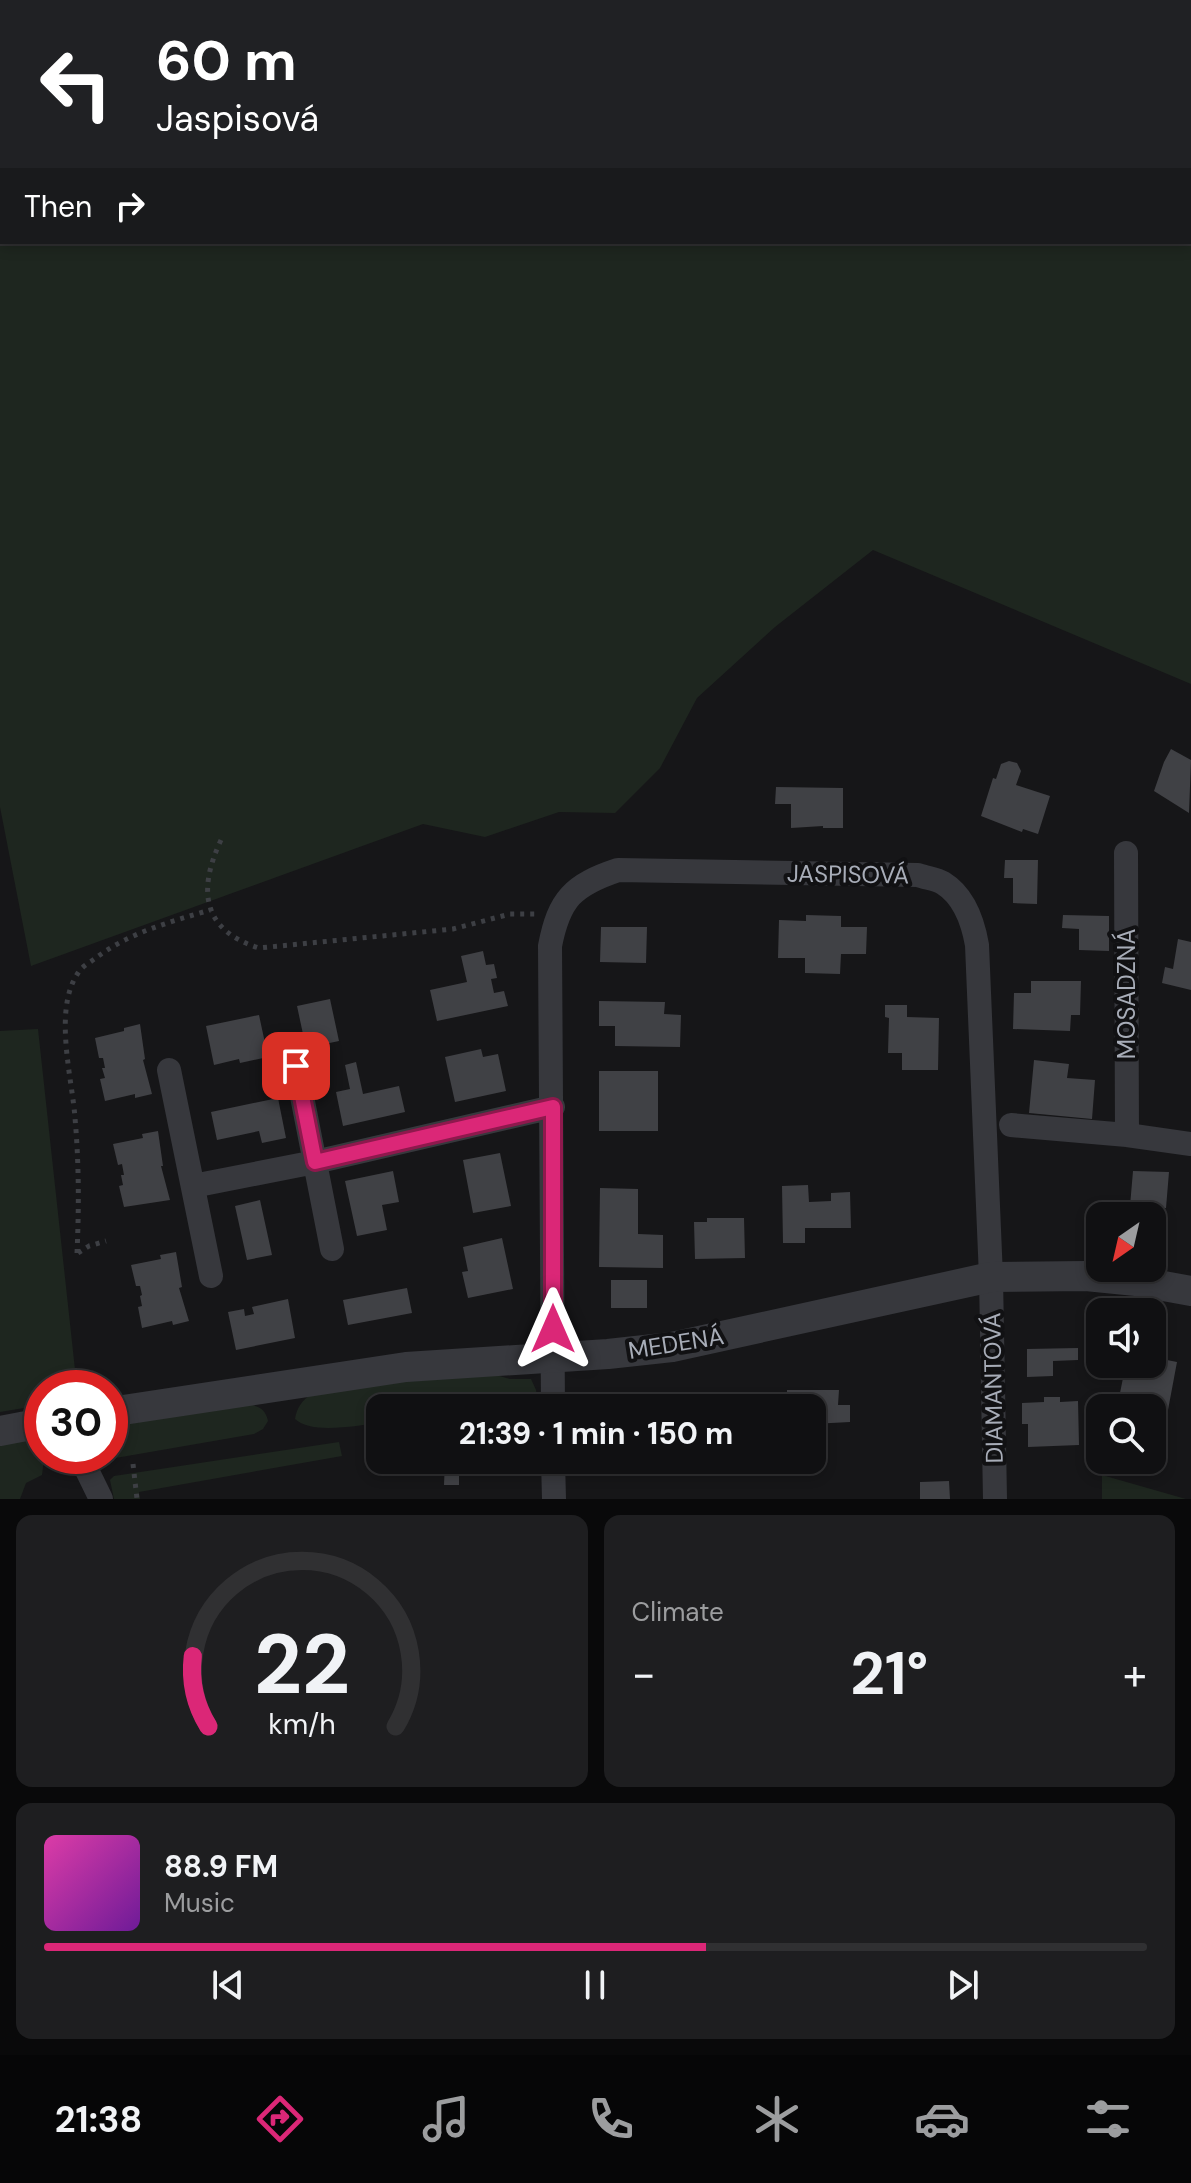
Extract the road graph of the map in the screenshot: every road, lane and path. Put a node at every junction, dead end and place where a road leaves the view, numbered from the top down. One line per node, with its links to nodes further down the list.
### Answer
1 (221, 840): 3 (path)
2 (1126, 853): 9 (street, MOSADZNÁ)
3 (210, 910): 4 (path); 13 (path)
4 (556, 917): 7 (street); 16 (street, JASPISOVÁ)
5 (296, 1066): 11 (street)
6 (169, 1070): 12 (street)
7 (553, 1107): 11 (street); 18 (street)
8 (1011, 1125): 9 (street)
9 (1127, 1135): 10 (street)
10 (1191, 1144)
11 (315, 1162): 12 (street); 14 (street)
12 (193, 1186): 15 (street)
13 (106, 1241)
14 (332, 1249)
15 (211, 1276)
16 (991, 1277): 17 (street, MEDENÁ); 18 (street, MEDENÁ); 29 (street, DIAMANTOVÁ)
17 (1191, 1291)
18 (553, 1356): 19 (street); 20 (street, MEDENÁ)
19 (553, 1394)
20 (128, 1409)
21 (24, 1426): 22 (street)
22 (0, 1431)
23 (133, 1464): 27 (path)
24 (89, 1474): 26 (street)
25 (553, 1474): 28 (street)
26 (101, 1499)
27 (137, 1499)
28 (554, 1499)
29 (995, 1499)

